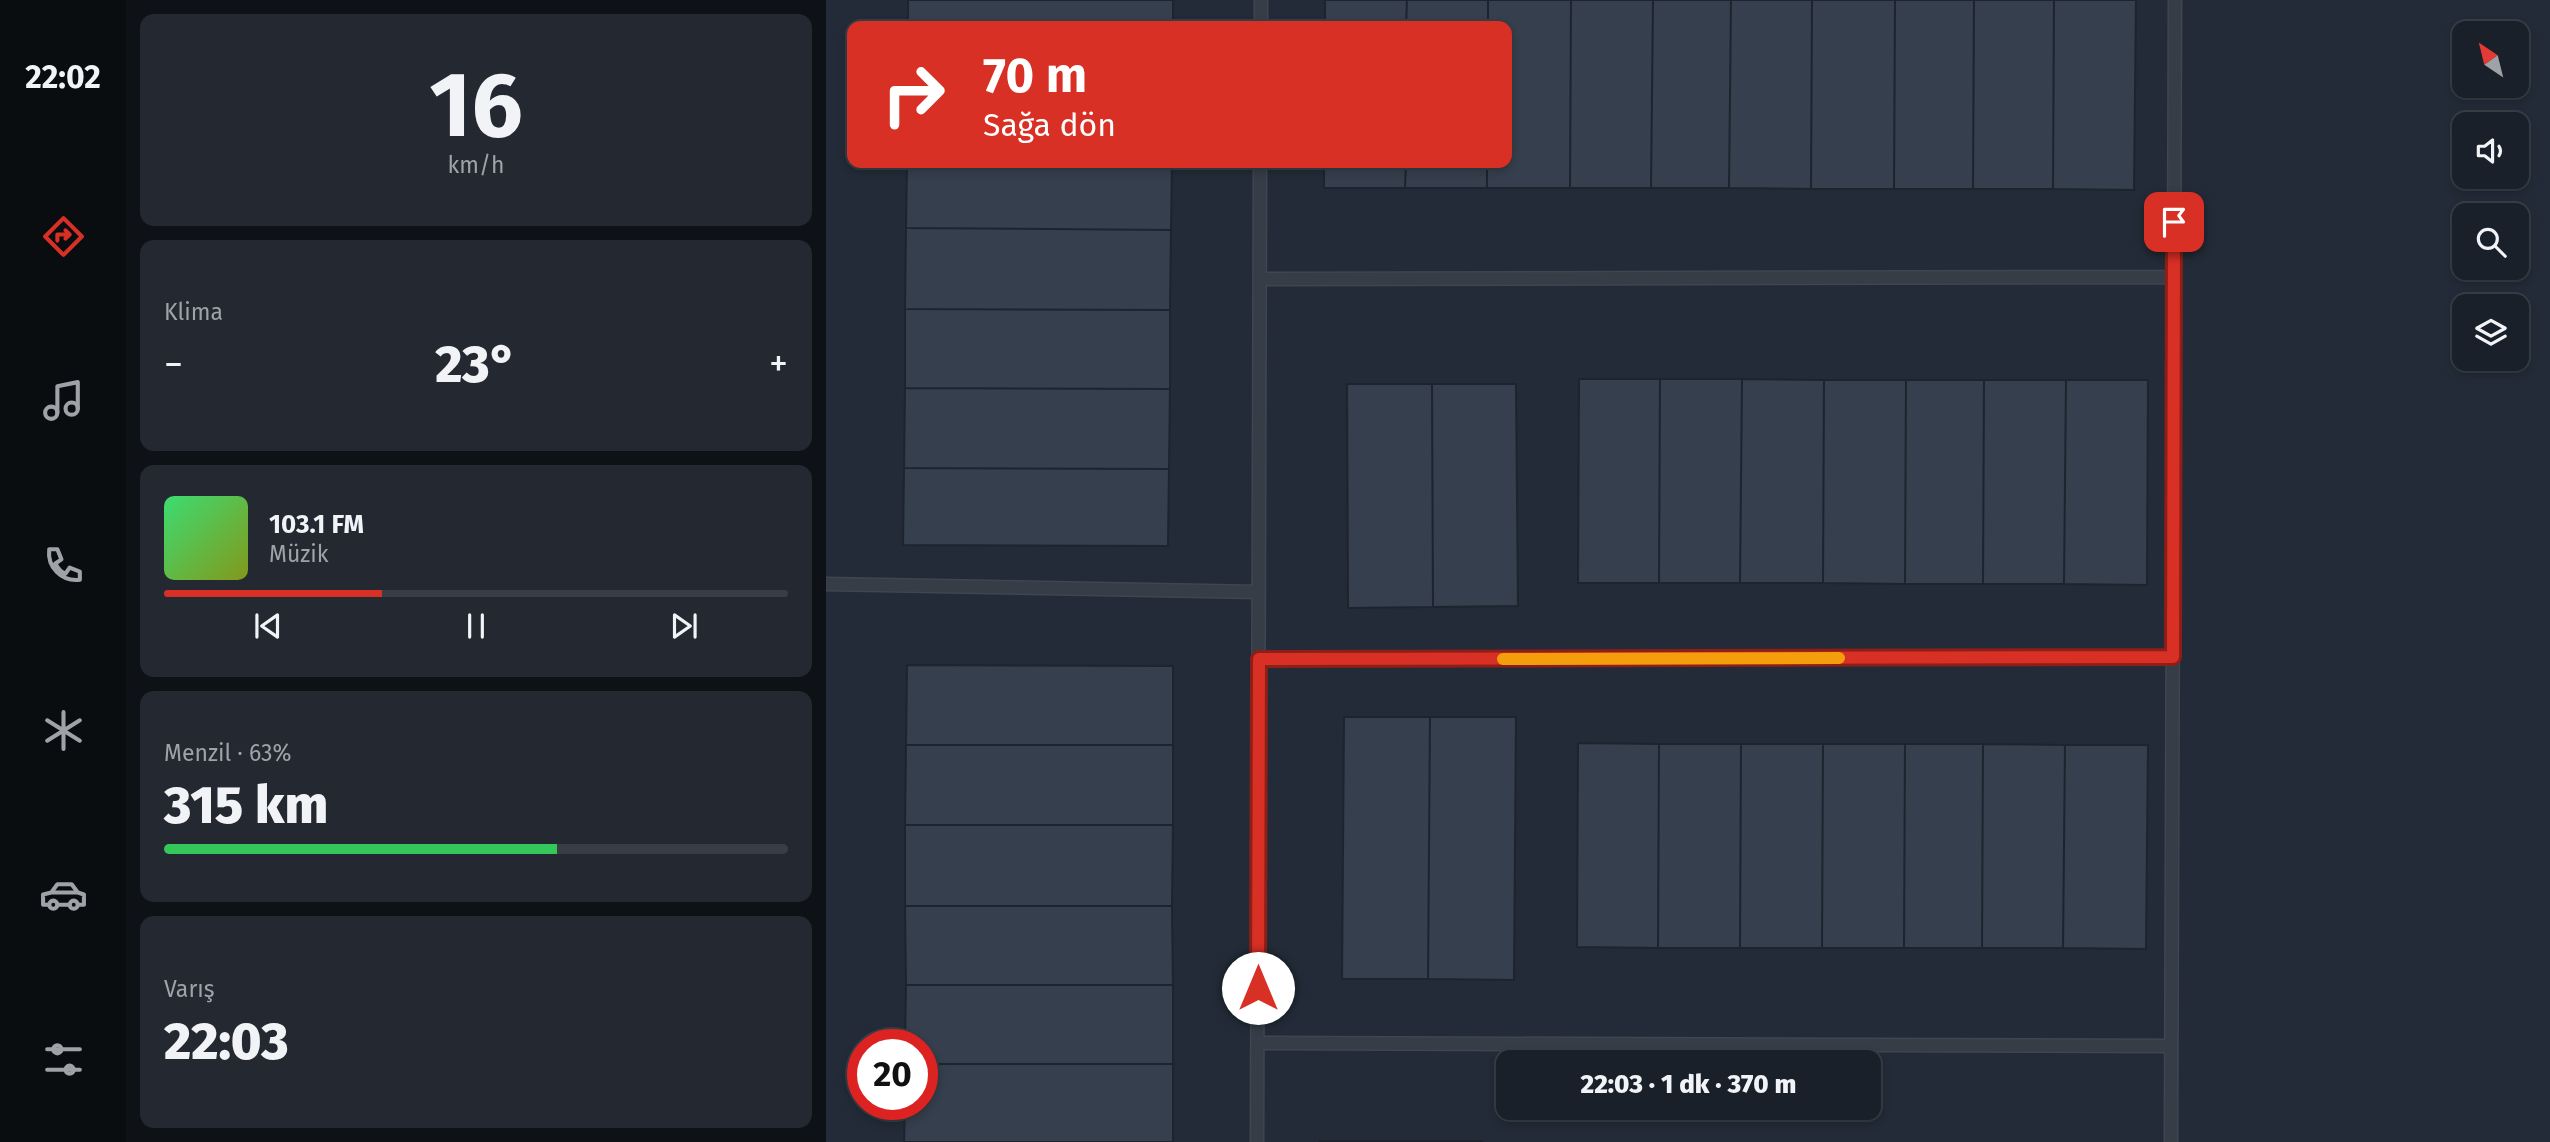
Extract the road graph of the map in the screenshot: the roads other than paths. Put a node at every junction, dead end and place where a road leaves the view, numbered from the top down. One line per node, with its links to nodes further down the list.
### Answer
1 (1261, 0): 3 (lane)
2 (2175, 0): 5 (lane)
3 (1261, 21)
4 (1260, 168): 6 (lane)
5 (2174, 277): 6 (lane); 9 (lane)
6 (1260, 279): 8 (lane)
7 (826, 584): 8 (lane)
8 (1259, 593): 10 (lane)
9 (2173, 657): 10 (lane); 12 (lane)
10 (1259, 659): 11 (lane)
11 (1258, 1043): 12 (lane); 13 (lane)
12 (2171, 1046): 14 (lane)
13 (1257, 1142)
14 (2171, 1142)

